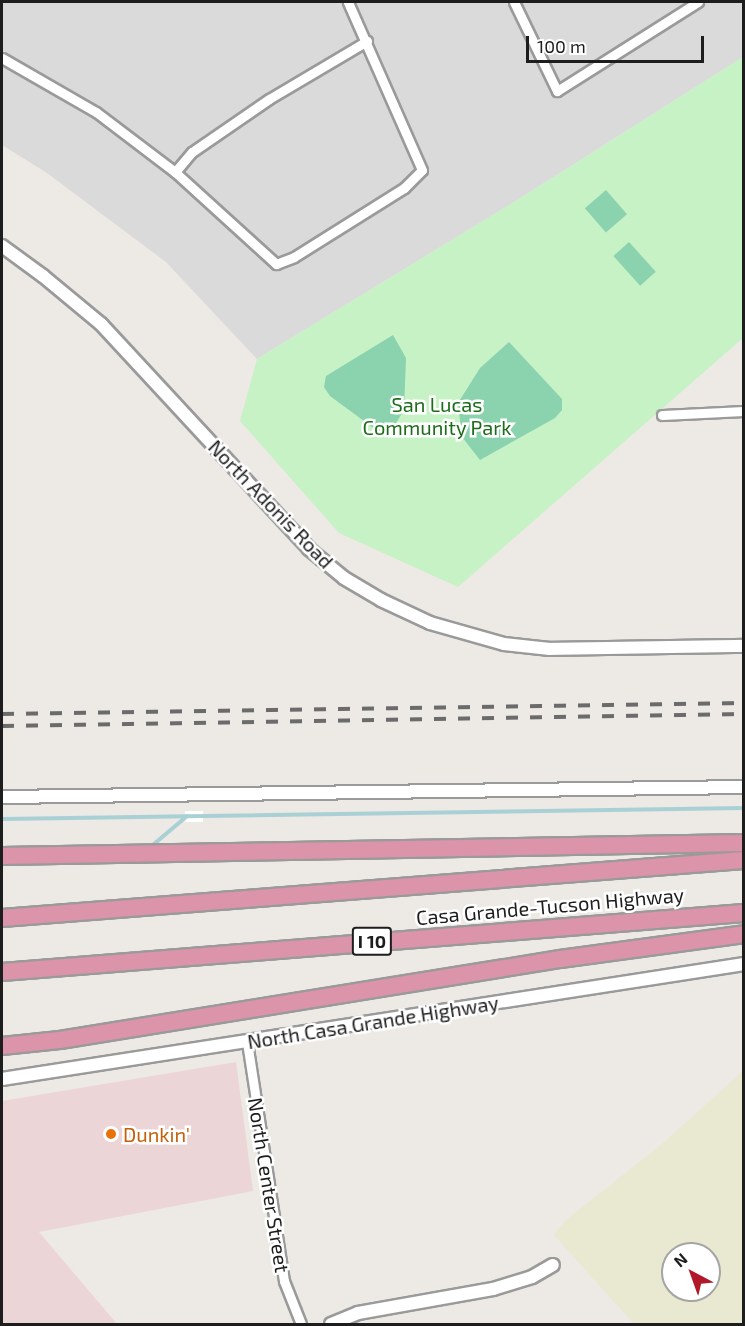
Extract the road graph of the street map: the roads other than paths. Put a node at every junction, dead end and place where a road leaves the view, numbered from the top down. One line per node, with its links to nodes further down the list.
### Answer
1 (348, 2): 4 (street)
2 (514, 2): 3 (street)
3 (698, 2)
4 (367, 41): 6 (street); 6 (street)
5 (2, 58): 6 (street)
6 (175, 172)
7 (2, 246): 10 (street, North Adonis Road)
8 (744, 411): 9 (street)
9 (662, 415)
10 (744, 646)
11 (744, 787): 12 (street)
12 (2, 797)
13 (744, 843): 14 (highway)
14 (2, 856)
15 (744, 860): 17 (highway, Casa Grande-Tucson Highway)
16 (744, 913): 20 (highway, Casa Grande-Tucson Highway / I 10)
17 (2, 918)
18 (744, 934): 22 (highway)
19 (744, 964): 21 (street, North Casa Grande Highway)
20 (2, 972)
21 (247, 1042): 23 (street, North Casa Grande Highway); 25 (street, North Center Street)
22 (2, 1046)
23 (2, 1079)
24 (553, 1265): 26 (street)
25 (301, 1324)
26 (331, 1324)

